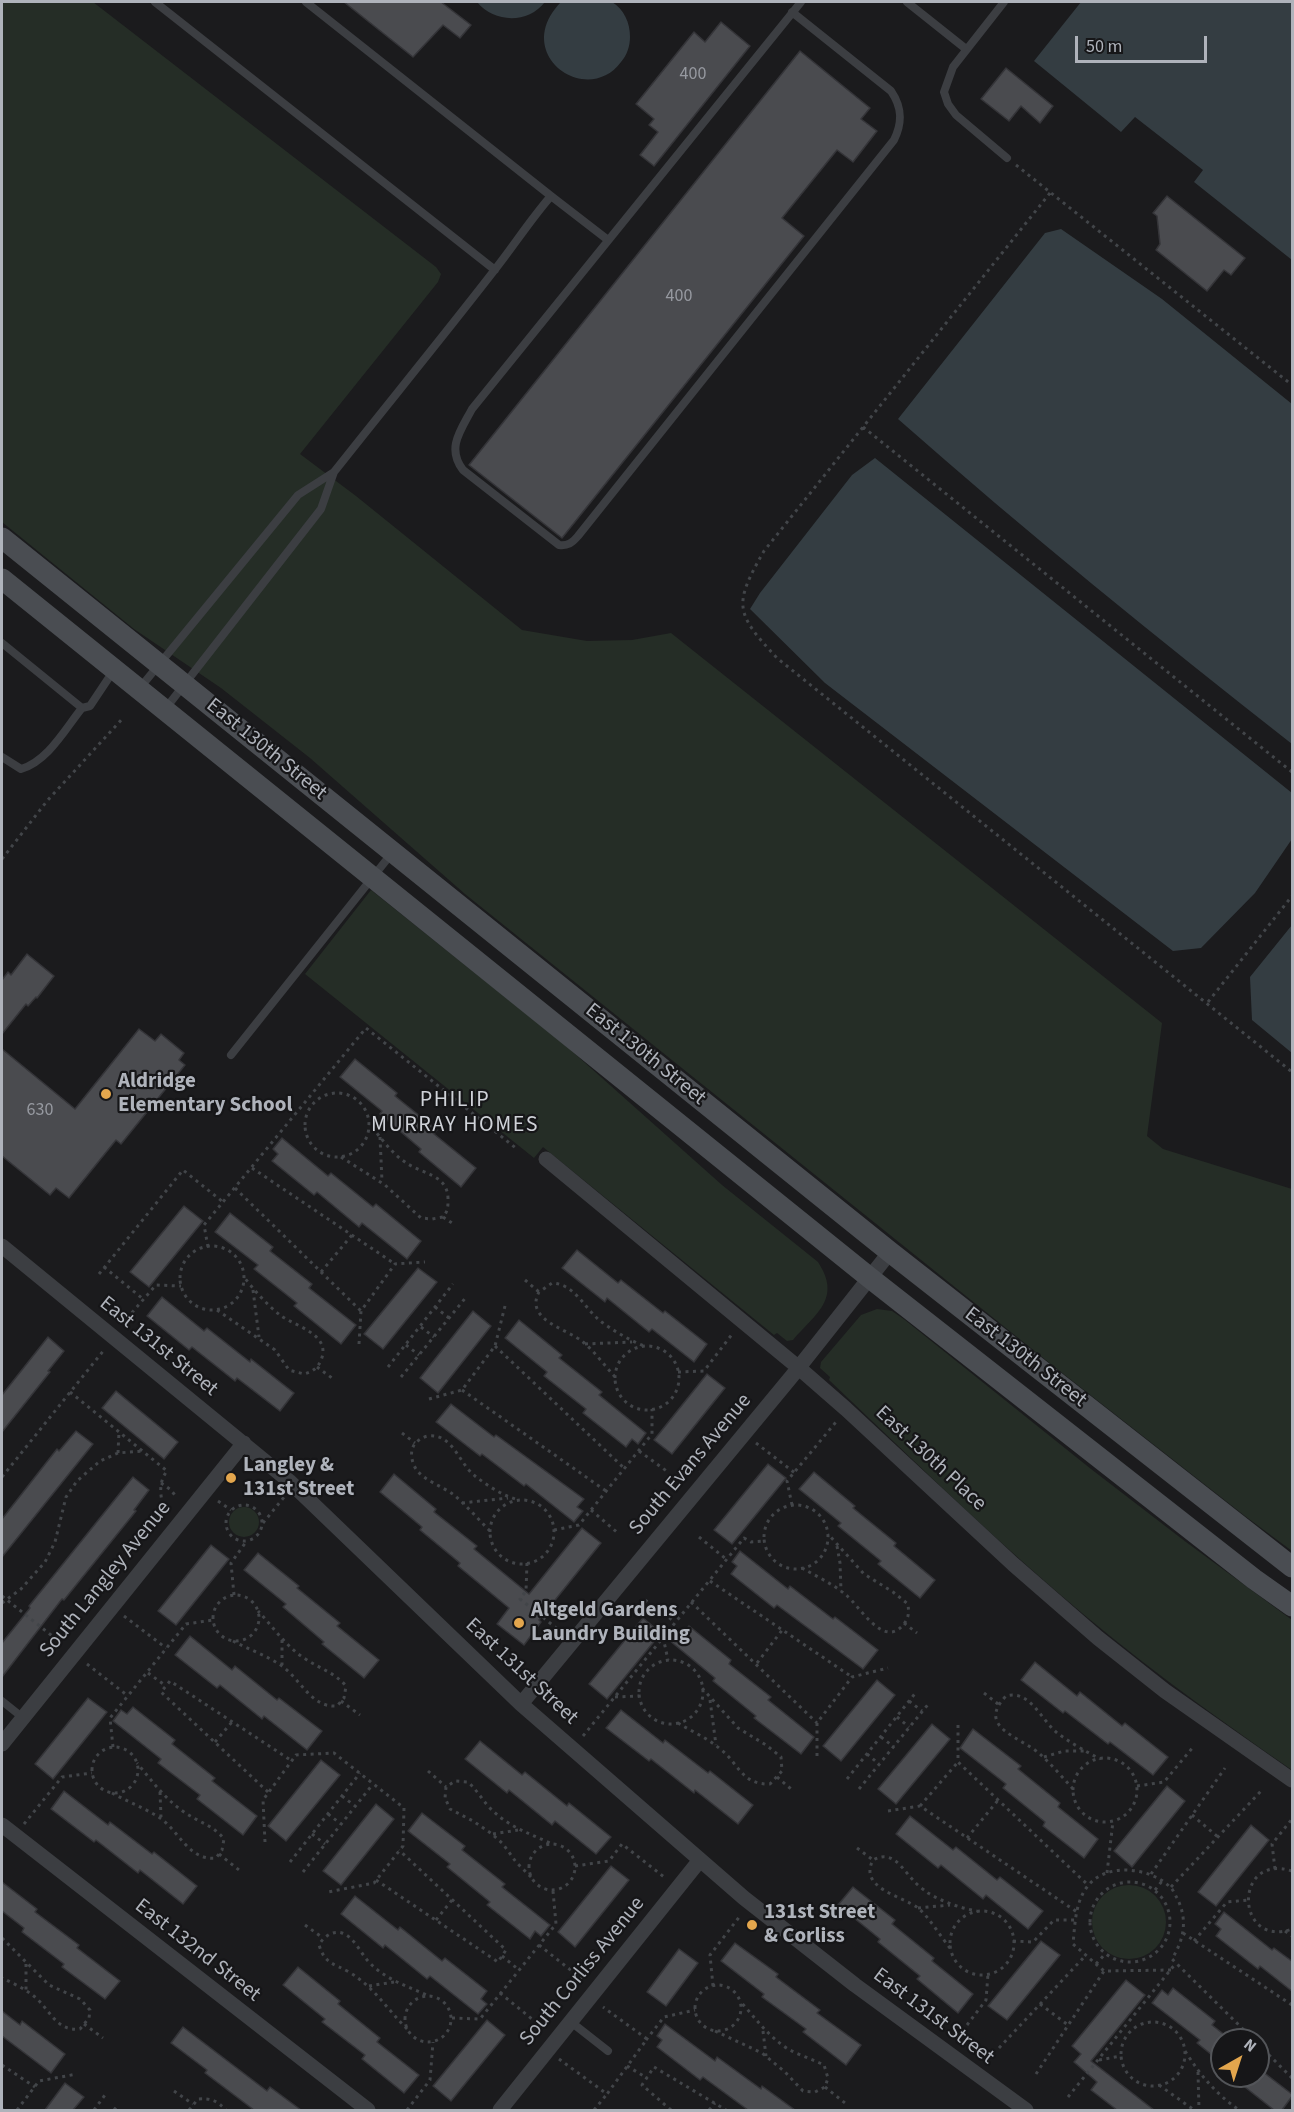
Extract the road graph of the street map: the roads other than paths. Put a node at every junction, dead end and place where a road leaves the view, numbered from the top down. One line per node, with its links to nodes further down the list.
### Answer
1 (155, 2): 11 (lane)
2 (306, 2): 9 (lane)
3 (801, 2): 6 (lane)
4 (907, 2): 7 (lane)
5 (1004, 2): 7 (lane)
6 (792, 12): 10 (lane); 10 (lane)
7 (966, 49): 8 (lane)
8 (1007, 158)
9 (551, 196): 10 (lane); 11 (lane)
10 (608, 240)
11 (495, 270): 12 (lane)
12 (334, 472): 16 (lane); 18 (lane)
13 (2, 538): 16 (main road, East 130th Street)
14 (2, 579): 17 (main road, East 130th Street)
15 (2, 643): 20 (lane)
16 (159, 664): 18 (main road, East 130th Street); 19 (lane)
17 (114, 670): 19 (main road, East 130th Street); 20 (lane)
18 (184, 685): 21 (lane); 23 (main road, East 130th Street)
19 (139, 691): 21 (main road, East 130th Street)
20 (82, 708): 22 (lane)
21 (164, 711): 24 (main road, East 130th Street)
22 (2, 757)
23 (393, 852): 24 (lane); 28 (main road, East 130th Street)
24 (372, 878): 25 (lane); 29 (main road, East 130th Street)
25 (231, 1055)
26 (546, 1160): 30 (street, East 130th Place)
27 (2, 1246): 31 (street, East 131st Street)
28 (890, 1252): 29 (street, South Evans Avenue); 32 (main road, East 130th Street)
29 (870, 1278): 30 (street, South Evans Avenue); 33 (main road, East 130th Street)
30 (799, 1368): 35 (street, South Evans Avenue); 38 (street, East 130th Place)
31 (244, 1443): 35 (street, East 131st Street); 36 (street, South Langley Avenue)
32 (1293, 1567)
33 (1293, 1606)
34 (2, 1701): 36 (lane)
35 (521, 1704): 40 (street, East 131st Street)
36 (22, 1717): 37 (street, South Langley Avenue)
37 (2, 1744)
38 (1293, 1780)
39 (2, 1825): 43 (street, East 132nd Street)
40 (700, 1860): 41 (street, South Corliss Avenue); 45 (street, East 131st Street)
41 (571, 2022): 42 (lane); 44 (street, South Corliss Avenue)
42 (608, 2051)
43 (368, 2110)
44 (500, 2110)
45 (1026, 2110)

